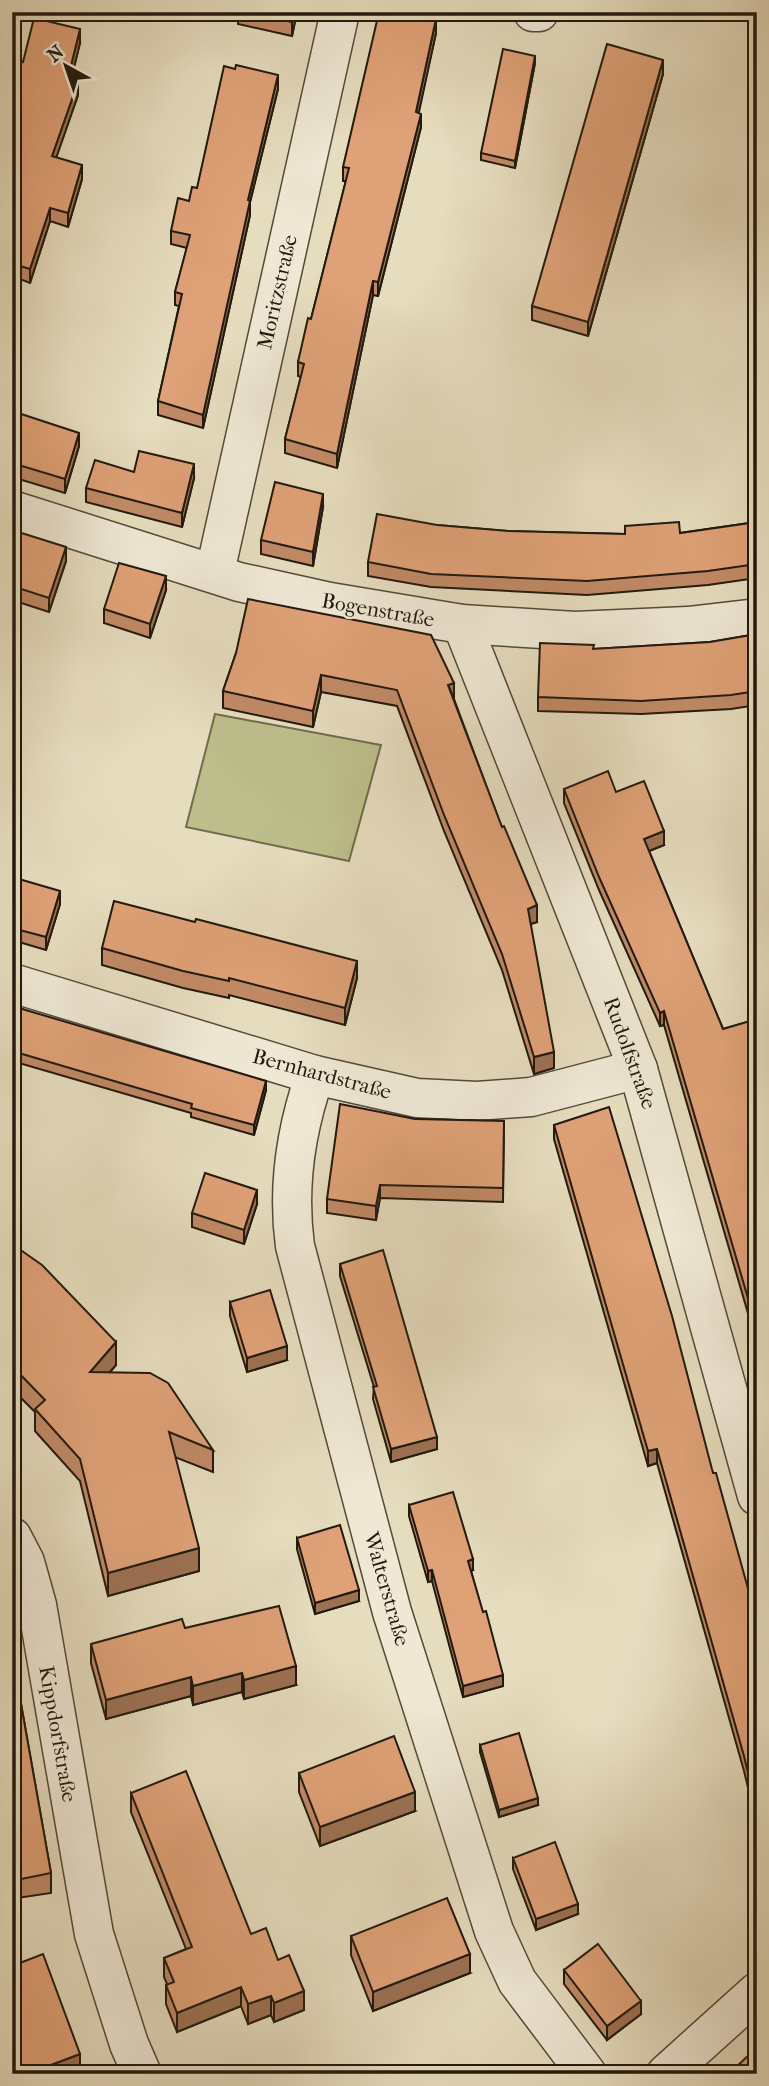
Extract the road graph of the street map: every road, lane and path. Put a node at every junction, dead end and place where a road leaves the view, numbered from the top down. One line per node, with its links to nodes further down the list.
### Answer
1 (340, 12): 5 (street, Moritzstraße)
2 (533, 12): 3 (street)
3 (538, 12)
4 (12, 510): 5 (street, Bogenstraße)
5 (215, 572): 7 (street, Bogenstraße)
6 (757, 618): 7 (street, Bogenstraße)
7 (462, 624): 9 (street, Rudolfstraße)
8 (12, 983): 10 (street, Bernhardstraße)
9 (638, 1069): 10 (street, Bernhardstraße); 11 (street, Rudolfstraße)
10 (315, 1075): 15 (street, Walterstraße)
11 (757, 1496)
12 (12, 1537): 14 (street, Kippdorfstraße)
13 (757, 1992): 16 (street)
14 (142, 2074)
15 (587, 2074)
16 (666, 2074)

